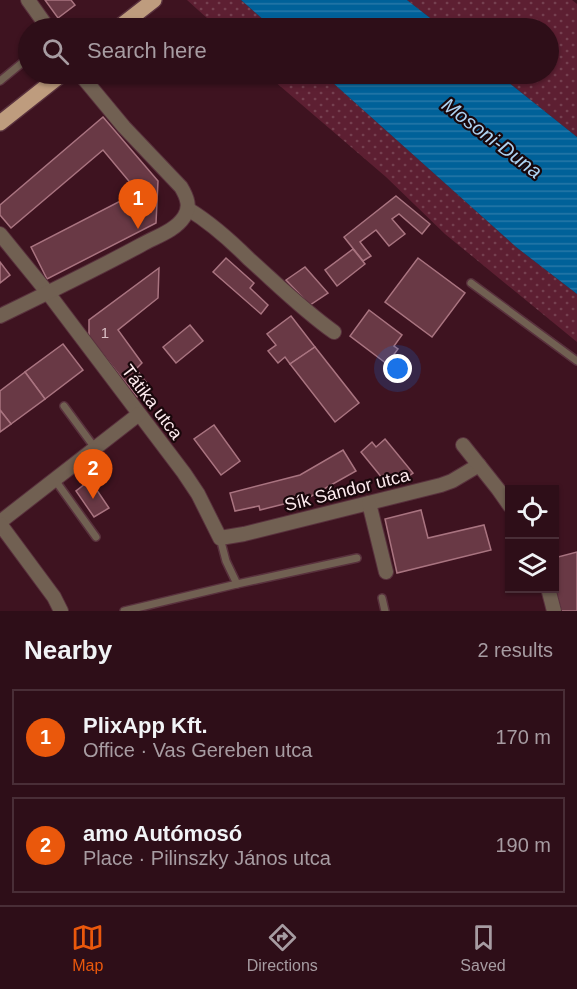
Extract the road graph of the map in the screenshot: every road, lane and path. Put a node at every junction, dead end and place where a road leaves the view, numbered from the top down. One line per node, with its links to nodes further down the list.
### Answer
1 (28, 0): 3 (street)
2 (154, 0): 4 (main road)
3 (41, 18)
4 (131, 18)
5 (18, 66): 6 (lane)
6 (0, 81)
7 (49, 84): 9 (main road)
8 (88, 84): 10 (street)
9 (0, 123)
10 (188, 209): 13 (street); 15 (street)
11 (0, 234): 13 (street, Tátika utca)
12 (471, 283): 16 (lane)
13 (48, 293): 14 (street); 18 (street, Tátika utca)
14 (0, 316)
15 (334, 332)
16 (577, 362)
17 (64, 406): 20 (lane)
18 (139, 414): 20 (street); 27 (street, Tátika utca)
19 (463, 445): 21 (street)
20 (95, 448): 22 (street)
21 (478, 465): 23 (street); 24 (street, Sík Sándor utca)
22 (55, 480): 25 (street); 26 (lane)
23 (505, 500)
24 (369, 502): 27 (street, Sík Sándor utca); 29 (street)
25 (0, 523): 33 (street)
26 (96, 537)
27 (220, 538): 30 (lane)
28 (357, 558): 30 (lane)
29 (386, 572)
30 (237, 584): 34 (lane)
31 (549, 593): 36 (street)
32 (382, 598): 35 (lane)
33 (61, 611)
34 (124, 611)
35 (385, 611)
36 (554, 611)

